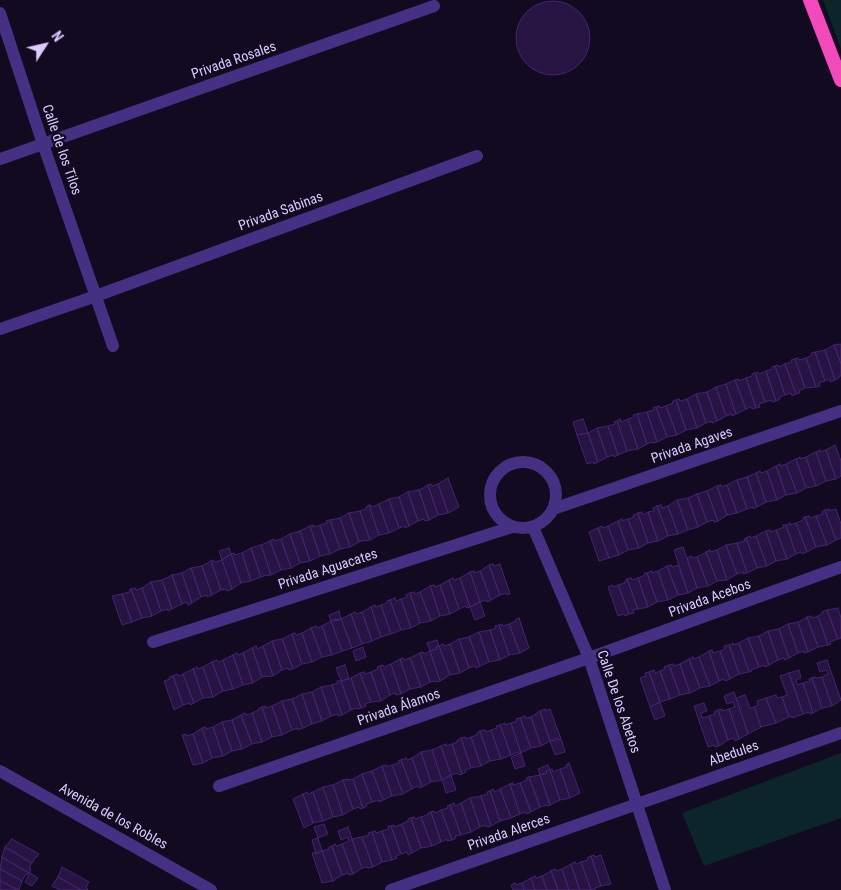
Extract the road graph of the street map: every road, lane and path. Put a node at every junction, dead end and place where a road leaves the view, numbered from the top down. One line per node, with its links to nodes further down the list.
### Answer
1 (810, 0): 4 (highway)
2 (434, 6): 5 (street, Privada Rosales)
3 (0, 13): 5 (street, Calle de los Tilos)
4 (841, 80)
5 (43, 144): 7 (street, Privada Rosales); 8 (street, Calle de los Tilos)
6 (478, 156): 8 (street, Privada Sabinas)
7 (0, 159)
8 (96, 296): 9 (street, Privada Sabinas); 10 (street, Calle de los Tilos)
9 (0, 330)
10 (114, 346)
11 (841, 411): 12 (street, Privada Agaves)
12 (553, 509): 13 (street); 14 (street)
13 (512, 527): 14 (street); 16 (street, Privada Aguacates)
14 (533, 527): 17 (street, Calle De los Abetos)
15 (841, 567): 17 (street, Privada Acebos)
16 (153, 642)
17 (589, 658): 20 (street, Privada Álamos); 21 (street, Calle De los Abetos)
18 (841, 733): 21 (street, Abedules)
19 (0, 771): 22 (street, Avenida de los Robles)
20 (219, 786)
21 (637, 804): 23 (street, Privada Alerces); 24 (street, Calle De los Abetos)
22 (211, 890)
23 (390, 890)
24 (665, 890)

